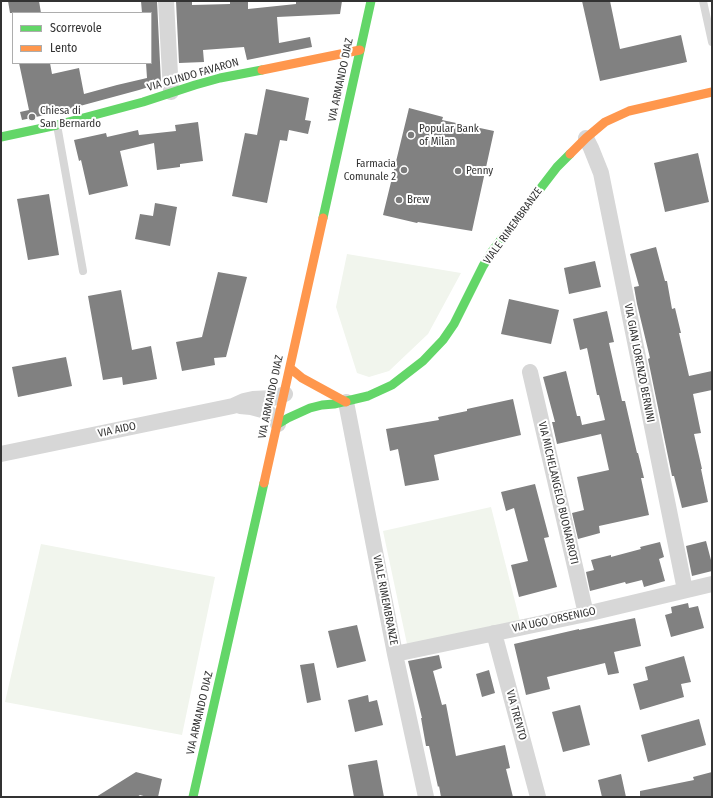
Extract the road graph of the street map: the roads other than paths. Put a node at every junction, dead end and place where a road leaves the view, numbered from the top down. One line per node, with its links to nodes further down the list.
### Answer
1 (166, 1): 6 (street)
2 (371, 1): 5 (street, VIA ARMANDO DIAZ)
3 (703, 1): 4 (lane)
4 (712, 42)
5 (360, 50): 6 (street, VIA OLINDO FAVARON); 12 (street, VIA ARMANDO DIAZ)
6 (171, 92): 8 (street, VIA OLINDO FAVARON)
7 (712, 92): 10 (street, VIALE RIMEMBRANZE)
8 (57, 125): 9 (street, VIA OLINDO FAVARON); 11 (lane)
9 (1, 137)
10 (586, 138): 15 (street, VIALE RIMEMBRANZE); 20 (street, VIA GIAN LORENZO BERNINI)
11 (83, 271)
12 (290, 368): 14 (street, VIA ARMANDO DIAZ); 15 (street)
13 (530, 372): 21 (street, VIA MICHELANGELO BUONARROTI)
14 (285, 394): 16 (street, VIA AIDO); 17 (street, VIA ARMANDO DIAZ)
15 (346, 402): 17 (street, VIALE RIMEMBRANZE); 23 (street, VIALE RIMEMBRANZE)
16 (233, 406): 17 (street, VIA AIDO); 18 (street, VIA AIDO)
17 (278, 424): 24 (street, VIA ARMANDO DIAZ)
18 (1, 454)
19 (712, 584): 20 (street, VIA UGO ORSENIGO)
20 (685, 590): 21 (street, VIA UGO ORSENIGO)
21 (586, 614): 22 (street, VIA UGO ORSENIGO)
22 (494, 633): 23 (street, VIA UGO ORSENIGO); 26 (street, VIA TRENTO)
23 (395, 654): 25 (street, VIALE RIMEMBRANZE)
24 (193, 797)
25 (426, 797)
26 (538, 797)

